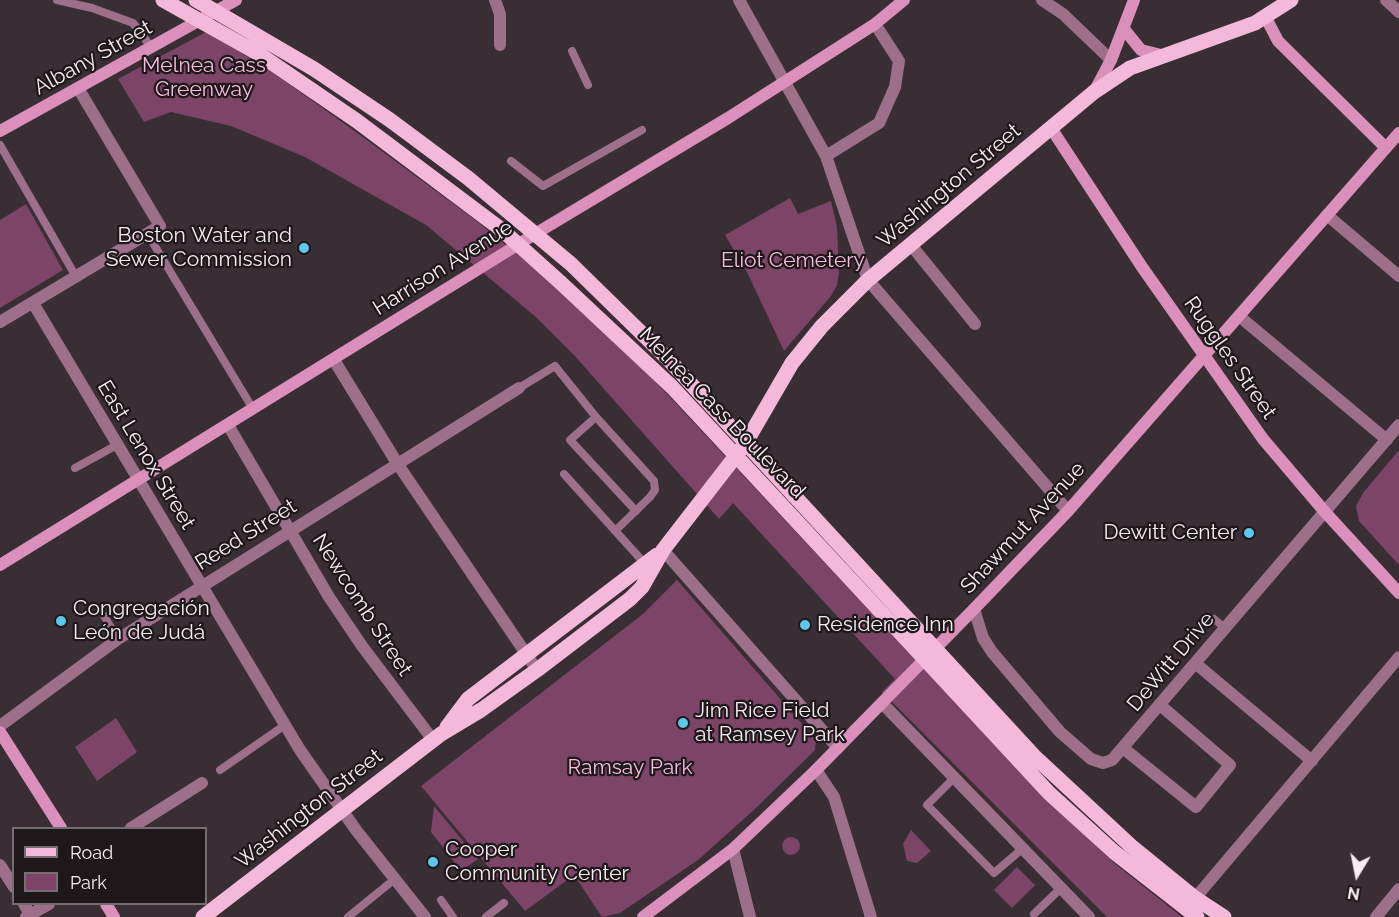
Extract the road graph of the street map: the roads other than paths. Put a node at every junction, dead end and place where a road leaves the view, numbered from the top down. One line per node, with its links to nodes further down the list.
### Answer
1 (57, 0): 19 (lane)
2 (163, 0): 15 (main road, Melnea Cass Boulevard)
3 (196, 0): 12 (main road, Melnea Cass Boulevard)
4 (236, 0): 12 (main road, Albany Street)
5 (495, 0): 18 (street)
6 (739, 0): 23 (street)
7 (904, 0): 16 (main road, Harrison Avenue)
8 (1042, 0): 22 (street)
9 (1134, 0): 17 (main road)
10 (1291, 0): 14 (main road, Washington Street)
11 (1386, 0): 13 (street)
12 (216, 11): 15 (main road, Albany Street); 37 (main road, Melnea Cass Boulevard)
13 (1399, 12)
14 (1266, 18): 21 (main road, Washington Street); 32 (main road)
15 (202, 20): 19 (main road, Albany Street); 38 (main road, Melnea Cass Boulevard)
16 (874, 24): 23 (main road, Harrison Avenue); 33 (street)
17 (1124, 29): 21 (main road); 22 (main road)
18 (500, 45)
19 (151, 47): 25 (main road, Albany Street)
20 (572, 51): 24 (lane)
21 (1161, 55): 26 (main road, Washington Street)
22 (1111, 60): 26 (main road)
23 (783, 82): 33 (street); 37 (main road, Harrison Avenue)
24 (588, 85)
25 (78, 88): 29 (main road, Albany Street); 36 (street)
26 (1094, 92): 27 (main road, Washington Street)
27 (1051, 128): 39 (main road, Washington Street); 47 (main road, Ruggles Street)
28 (642, 130): 34 (lane)
29 (0, 131)
30 (1399, 134): 32 (main road, Shawmut Avenue)
31 (0, 145): 40 (lane)
32 (1386, 148): 35 (main road, Shawmut Avenue)
33 (826, 156): 42 (street)
34 (511, 161)
35 (1327, 215): 41 (street); 44 (main road, Shawmut Avenue)
36 (147, 233): 40 (street); 50 (lane)
37 (535, 234): 38 (main road, Harrison Avenue); 55 (main road, Melnea Cass Boulevard)
38 (518, 245): 48 (main road, Harrison Avenue); 57 (main road, Melnea Cass Boulevard)
39 (911, 245): 42 (main road, Washington Street); 46 (street)
40 (75, 274): 43 (street)
41 (1399, 276)
42 (868, 280): 55 (main road, Washington Street); 63 (street)
43 (33, 303): 45 (street); 56 (street, East Lenox Street)
44 (1239, 316): 47 (main road, Shawmut Avenue); 54 (street)
45 (0, 322)
46 (975, 324)
47 (1204, 354): 63 (main road, Shawmut Avenue); 64 (main road, Ruggles Street)
48 (334, 360): 50 (main road, Harrison Avenue); 58 (street)
49 (519, 388): 51 (lane); 58 (street, Reed Street)
50 (253, 409): 52 (main road, Harrison Avenue)
51 (596, 417): 62 (lane); 62 (lane)
52 (228, 424): 61 (main road, Harrison Avenue); 65 (street, Newcomb Street)
53 (1399, 425): 54 (street, DeWitt Drive)
54 (1386, 440): 64 (street, DeWitt Drive)
55 (745, 444): 57 (main road, Washington Street); 67 (main road, Melnea Cass Boulevard)
56 (117, 445): 59 (lane); 61 (street, East Lenox Street)
57 (735, 457): 67 (main road, Melnea Cass Boulevard); 68 (main road, Washington Street)
58 (397, 463): 65 (street, Reed Street); 78 (street)
59 (75, 468)
60 (564, 474): 66 (lane)
61 (138, 480): 69 (main road, Harrison Avenue); 71 (street, East Lenox Street)
62 (636, 511): 66 (lane)
63 (1068, 511): 73 (main road, Shawmut Avenue)
64 (1324, 512): 72 (main road, Ruggles Street); 76 (street, DeWitt Drive)
65 (290, 531): 71 (street, Reed Street); 88 (street, Newcomb Street)
66 (615, 531): 70 (lane)
67 (829, 544): 79 (main road, Melnea Cass Boulevard)
68 (663, 550): 70 (main road, Washington Street); 89 (street)
69 (0, 565)
70 (648, 567): 78 (main road, Washington Street); 82 (main road, Washington Street)
71 (201, 586): 77 (street, Reed Street); 85 (street, East Lenox Street)
72 (1399, 593)
73 (974, 609): 79 (main road, Shawmut Avenue); 90 (street, DeWitt Drive)
74 (104, 616): 77 (lane)
75 (1214, 619): 76 (lane)
76 (1225, 628): 81 (street, DeWitt Drive)
77 (118, 639): 86 (street, Reed Street)
78 (527, 653): 82 (street); 88 (main road, Washington Street)
79 (930, 654): 83 (main road, Shawmut Avenue); 109 (main road, Melnea Cass Boulevard)
80 (1399, 657): 91 (street)
81 (1195, 663): 84 (street, DeWitt Drive); 91 (street)
82 (537, 670): 88 (main road, Washington Street)
83 (882, 704): 89 (main road, Shawmut Avenue); 94 (street)
84 (1160, 705): 90 (street, DeWitt Drive); 90 (street)
85 (285, 725): 92 (lane); 96 (street, East Lenox Street)
86 (0, 726)
87 (0, 732): 97 (main road)
88 (437, 737): 96 (main road, Washington Street)
89 (838, 748): 93 (main road, Shawmut Avenue)
90 (1124, 748)
91 (1312, 761): 109 (street)
92 (220, 770)
93 (816, 770): 99 (main road, Shawmut Avenue); 119 (street)
94 (954, 778): 100 (street); 100 (lane)
95 (202, 783): 98 (street)
96 (342, 810): 102 (street, East Lenox Street); 112 (main road, Washington Street)
97 (60, 827)
98 (133, 827)
99 (733, 849): 117 (main road, Shawmut Avenue); 118 (street)
100 (1022, 849): 104 (street)
101 (0, 865): 103 (street)
102 (396, 878): 113 (lane); 114 (street, East Lenox Street)
103 (12, 884)
104 (1061, 888): 111 (lane); 120 (street)
105 (1399, 889): 122 (street)
106 (441, 900): 115 (lane)
107 (504, 903): 116 (lane)
108 (45, 905): 110 (street)
109 (1193, 908): 121 (main road, Melnea Cass Boulevard)
110 (27, 912)
111 (1034, 914)
112 (203, 917)
113 (348, 917)
114 (425, 917)
115 (453, 917)
116 (486, 917)
117 (644, 917)
118 (750, 917)
119 (871, 917)
120 (1089, 917)
121 (1224, 917)
122 (1376, 917)

